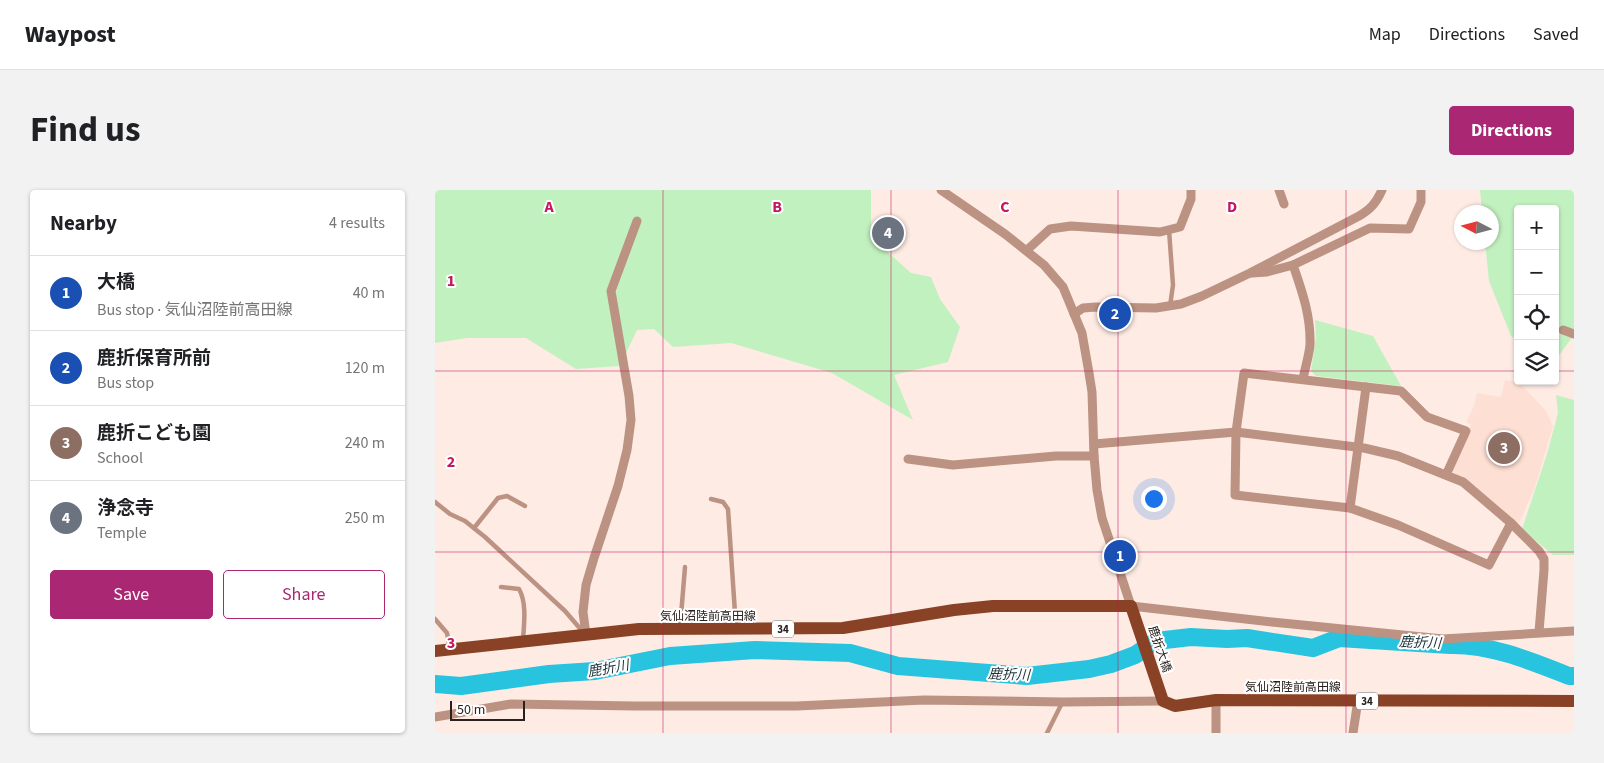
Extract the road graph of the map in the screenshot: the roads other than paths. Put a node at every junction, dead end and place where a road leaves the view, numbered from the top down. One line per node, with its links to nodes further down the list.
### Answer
1 (941, 190): 9 (street)
2 (1191, 190): 8 (street)
3 (1279, 190): 6 (street)
4 (1382, 190): 11 (street)
5 (1421, 190): 10 (street)
6 (1284, 204)
7 (637, 221): 38 (street)
8 (1169, 230): 9 (street); 12 (lane)
9 (1027, 250): 13 (street)
10 (1293, 264): 11 (street); 16 (street)
11 (1250, 273): 12 (street)
12 (1170, 306): 13 (street)
13 (1075, 314): 19 (street)
14 (1563, 330): 15 (street)
15 (1574, 334)
16 (1303, 379): 17 (street); 18 (street)
17 (1366, 387): 20 (street); 23 (street)
18 (1236, 432): 19 (street); 20 (street); 27 (street)
19 (1094, 444): 21 (street)
20 (1358, 447): 23 (street); 27 (street)
21 (1094, 456): 22 (street); 32 (street)
22 (908, 459)
23 (1446, 475): 28 (street)
24 (711, 499): 35 (lane)
25 (435, 502): 29 (lane)
26 (525, 506): 29 (lane)
27 (1350, 508): 28 (street)
28 (1511, 523): 37 (street)
29 (474, 528): 38 (lane)
30 (685, 567): 34 (lane)
31 (501, 587): 39 (lane)
32 (1131, 606): 35 (main road, 気仙沼陸前高田線 / 34); 37 (street); 44 (main road, 鹿折大橋)
33 (435, 619): 40 (lane)
34 (680, 629): 35 (main road, 気仙沼陸前高田線 / 34); 38 (main road, 気仙沼陸前高田線 / 34)
35 (736, 630)
36 (1574, 631): 37 (street)
37 (1539, 632)
38 (586, 635): 39 (main road, 気仙沼陸前高田線 / 34)
39 (523, 642): 40 (main road, 気仙沼陸前高田線 / 34)
40 (450, 650): 41 (main road, 気仙沼陸前高田線 / 34)
41 (435, 651)
42 (1216, 700): 43 (main road, 気仙沼陸前高田線 / 34); 44 (main road, 気仙沼陸前高田線 / 34); 49 (street)
43 (1358, 700): 45 (main road, 気仙沼陸前高田線 / 34); 50 (street)
44 (1163, 701): 46 (street)
45 (1574, 701)
46 (1063, 702): 47 (street); 48 (lane)
47 (435, 717)
48 (1047, 733)
49 (1216, 733)
50 (1353, 733)

